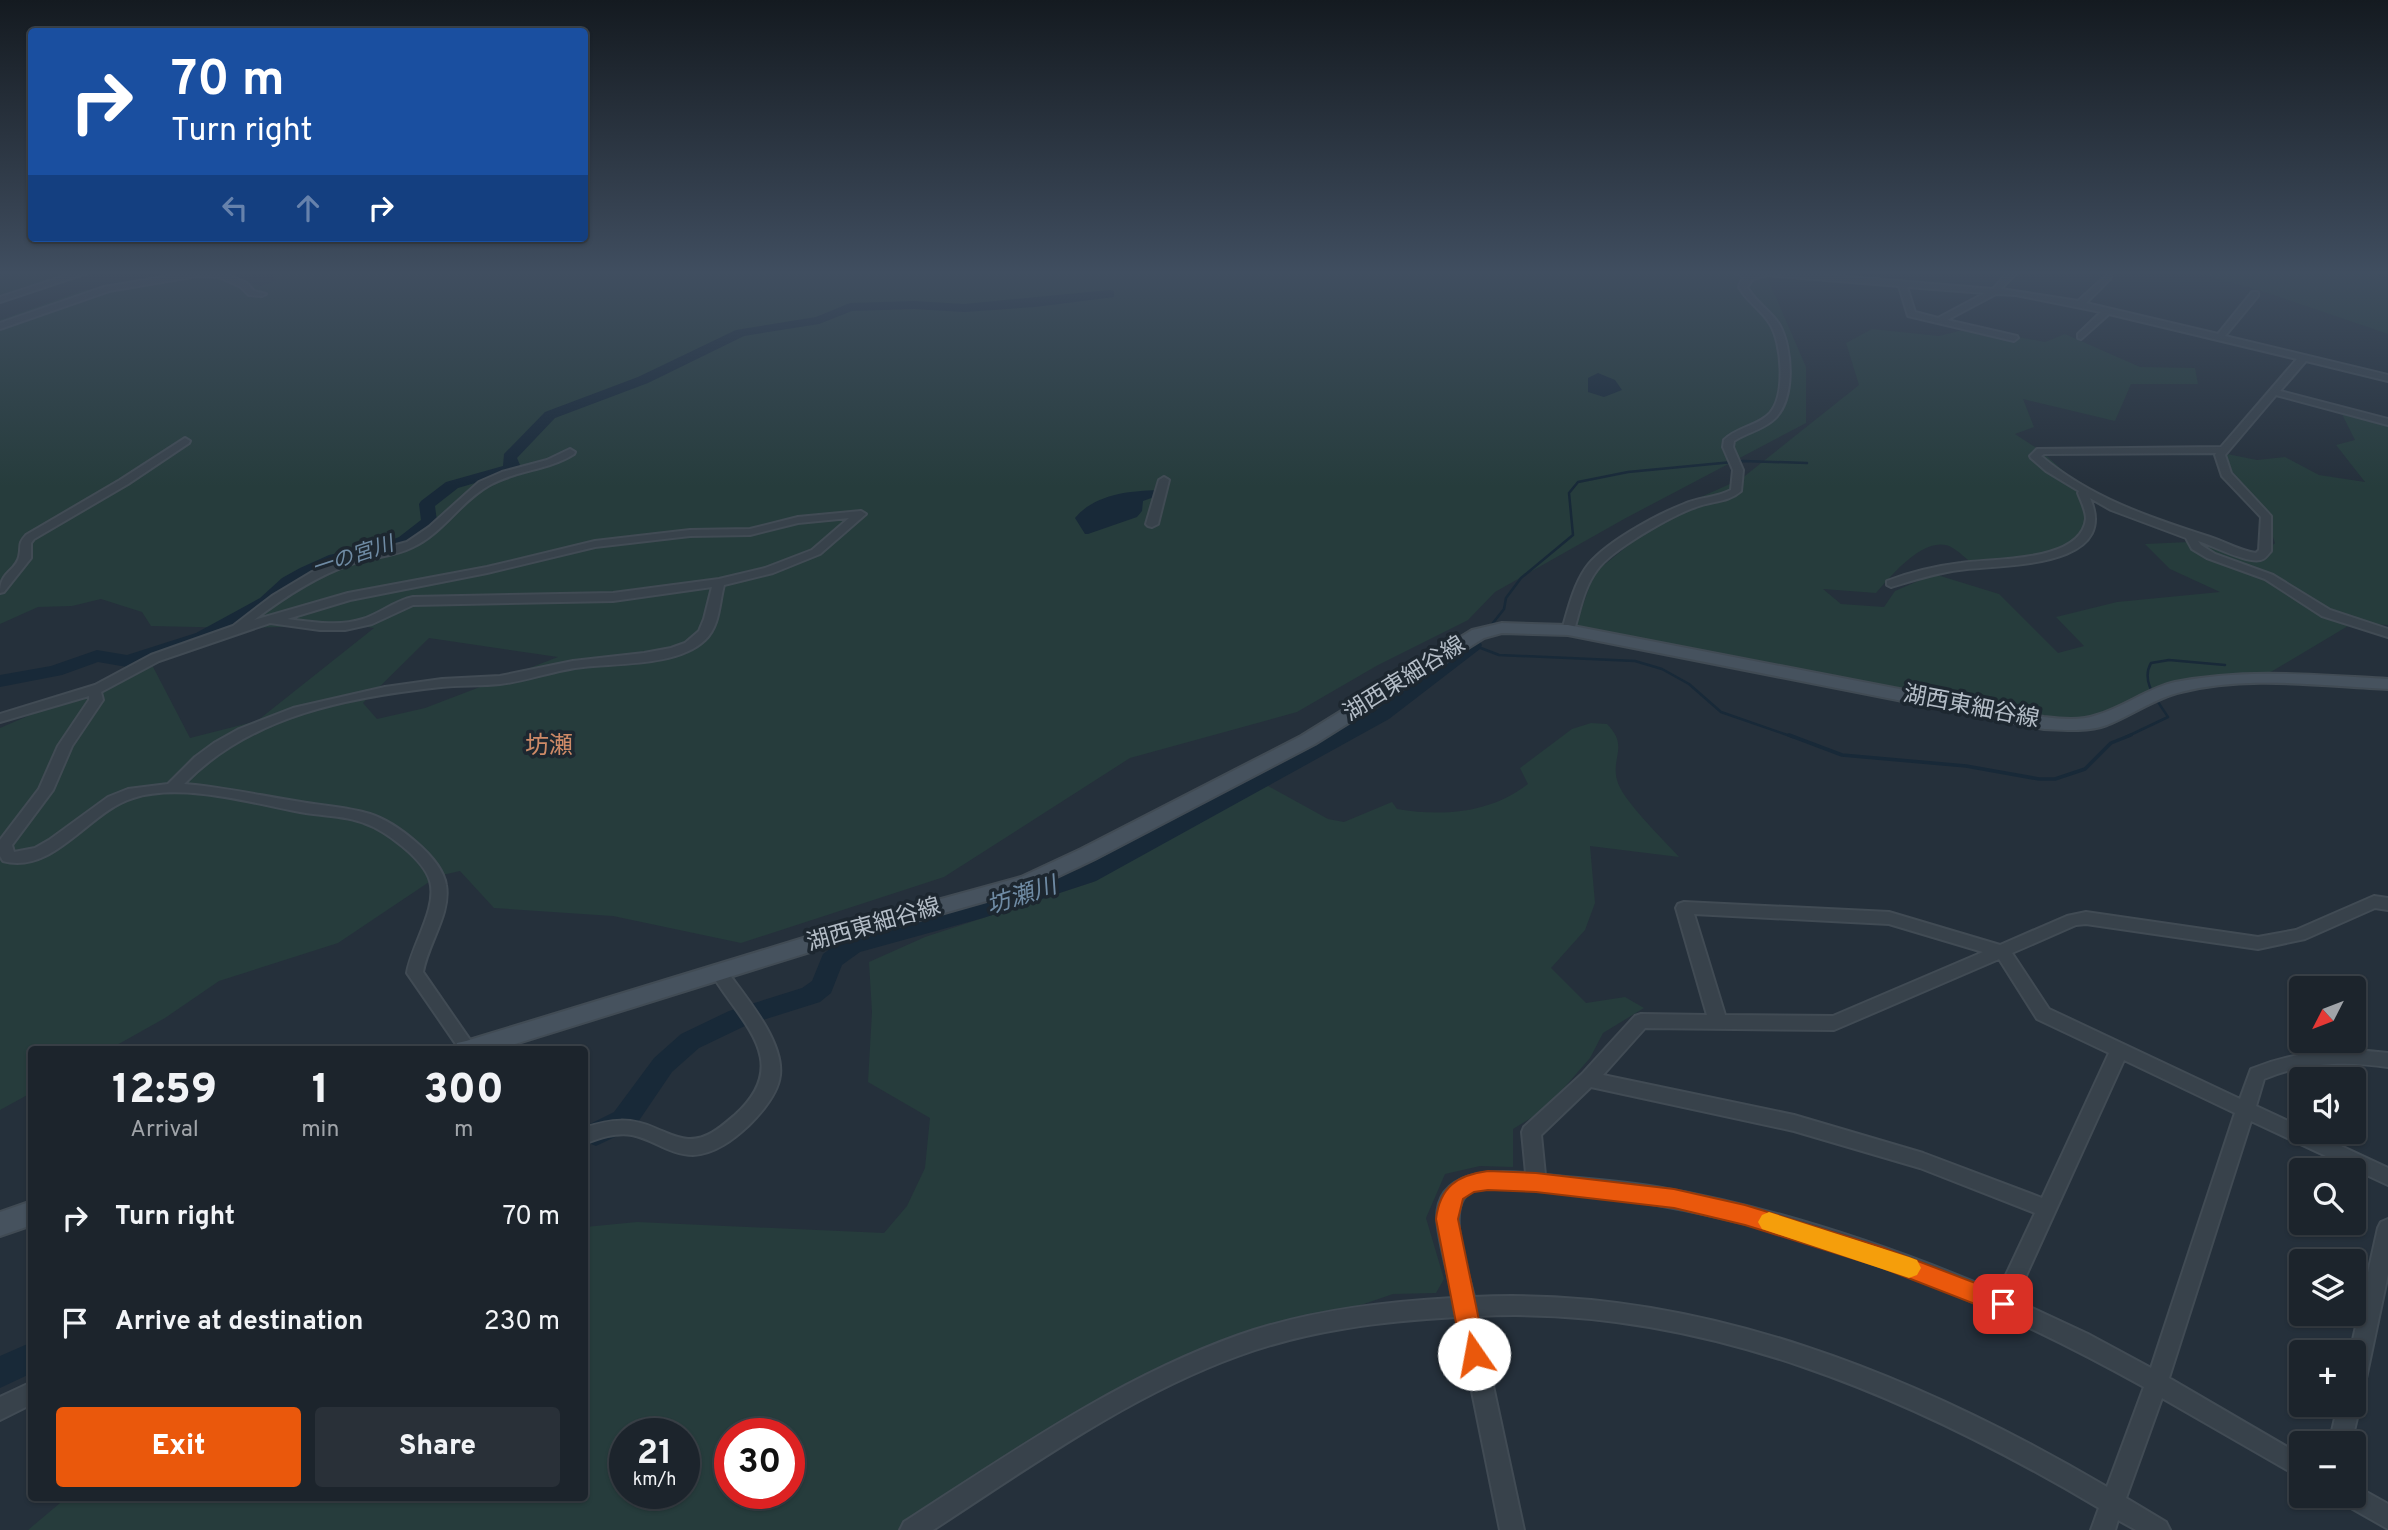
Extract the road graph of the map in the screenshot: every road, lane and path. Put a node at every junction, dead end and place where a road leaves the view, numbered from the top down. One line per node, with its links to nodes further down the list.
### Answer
1 (1780, 343): 19 (street)
2 (2247, 343): 3 (street)
3 (2304, 357): 4 (street); 5 (street)
4 (2388, 378)
5 (2274, 392): 6 (street); 8 (street)
6 (2388, 422)
7 (185, 440): 16 (street)
8 (2223, 450): 11 (street); 13 (street)
9 (570, 452): 18 (street)
10 (1164, 480): 12 (street)
11 (2085, 491): 13 (street); 15 (street)
12 (1152, 524)
13 (2190, 536): 20 (street)
14 (719, 583): 17 (street); 17 (street); 24 (street)
15 (1891, 583)
16 (0, 589)
17 (271, 620): 18 (street)
18 (234, 630): 22 (street)
19 (1568, 630): 21 (main road, 湖西東細谷線); 27 (main road, 湖西東細谷線)
20 (2388, 633)
21 (2388, 684)
22 (89, 691): 23 (street); 24 (street)
23 (0, 718)
24 (172, 788): 29 (street)
25 (2388, 904): 26 (street)
26 (2000, 951): 28 (street); 28 (street); 31 (street)
27 (718, 971): 30 (main road, 湖西東細谷線); 35 (street)
28 (1718, 1022): 33 (street)
29 (466, 1046)
30 (478, 1046)
31 (2119, 1051): 34 (street); 38 (street)
32 (2388, 1059): 34 (street)
33 (1588, 1079): 37 (street); 38 (street)
34 (2246, 1111): 36 (street); 45 (street)
35 (588, 1135)
36 (2388, 1177)
37 (1536, 1183): 42 (street); 43 (street)
38 (2047, 1209): 43 (street)
39 (28, 1214): 40 (main road)
40 (0, 1224)
41 (2388, 1228): 44 (street)
42 (1464, 1304): 49 (street); 52 (street); 53 (street)
43 (2003, 1304): 45 (street)
44 (2363, 1340)
45 (2156, 1384): 48 (street); 49 (street)
46 (28, 1394): 47 (street)
47 (0, 1409)
48 (2289, 1460)
49 (2112, 1502): 54 (street); 55 (street)
50 (2366, 1504): 51 (street)
51 (2388, 1517)
52 (920, 1528)
53 (1511, 1530)
54 (2103, 1530)
55 (2158, 1530)

